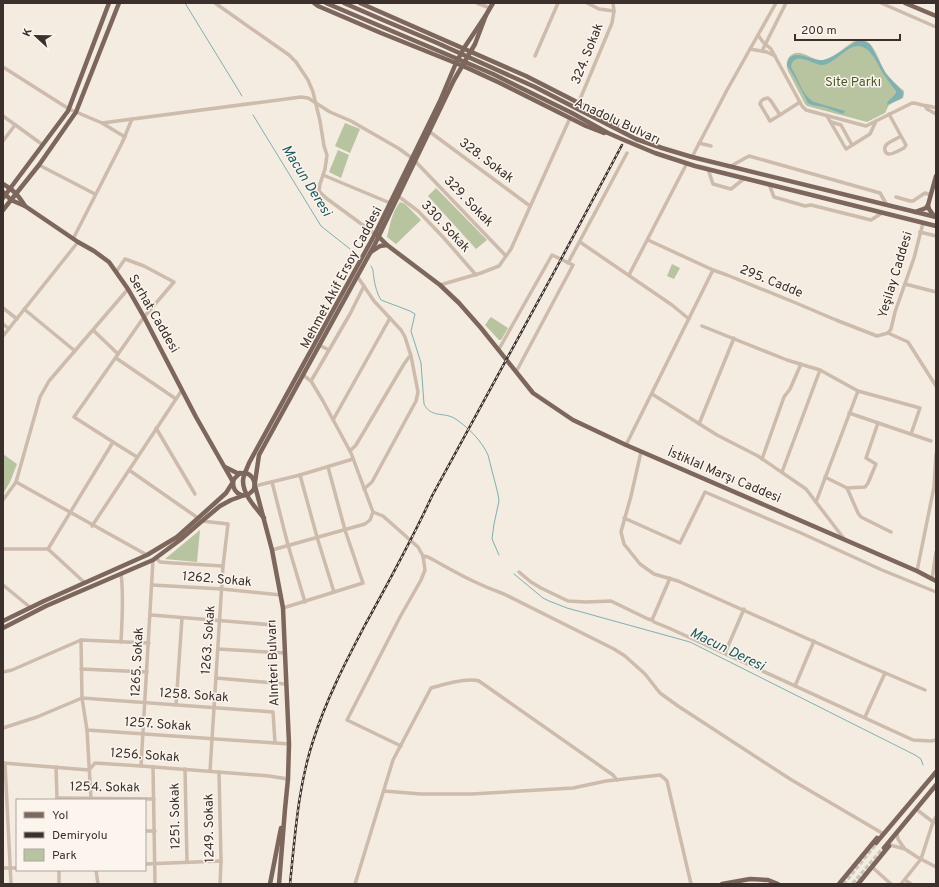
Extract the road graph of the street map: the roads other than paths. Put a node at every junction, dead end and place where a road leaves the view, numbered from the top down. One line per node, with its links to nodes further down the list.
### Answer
1 (109, 3): 43 (main road)
2 (119, 3): 44 (main road)
3 (215, 3): 39 (street)
4 (314, 3): 29 (main road)
5 (326, 3): 60 (main road, Anadolu Bulvarı)
6 (344, 3): 57 (main road, Anadolu Bulvarı)
7 (360, 3): 23 (main road)
8 (477, 3): 17 (street)
9 (493, 3): 17 (main road)
10 (558, 3): 30 (street)
11 (587, 3): 18 (street)
12 (613, 3): 18 (street)
13 (776, 3): 22 (street)
14 (786, 3): 24 (street)
15 (881, 3): 21 (street)
16 (905, 3): 20 (main road)
17 (490, 8): 19 (main road)
18 (614, 11): 40 (street, 324. Sokak)
19 (486, 15): 25 (main road, Mehmet Akif Ersoy Caddesi); 28 (main road, Mehmet Akif Ersoy Caddesi)
20 (936, 16)
21 (936, 27)
22 (758, 35): 24 (street); 26 (street)
23 (442, 39): 25 (main road); 29 (main road)
24 (765, 44): 27 (street); 32 (street)
25 (464, 48): 28 (main road); 33 (main road, Mehmet Akif Ersoy Caddesi)
26 (750, 49): 27 (street); 62 (street)
27 (762, 50): 32 (street)
28 (472, 51): 31 (main road); 34 (main road, Mehmet Akif Ersoy Caddesi)
29 (436, 55): 33 (main road)
30 (535, 56)
31 (485, 57): 37 (main road); 40 (main road)
32 (776, 57): 38 (street)
33 (456, 63): 34 (main road); 68 (main road, Mehmet Akif Ersoy Caddesi)
34 (464, 66): 37 (main road); 56 (main road, Mehmet Akif Ersoy Caddesi)
35 (4, 68): 36 (street); 43 (street)
36 (3, 73)
37 (478, 73): 50 (main road)
38 (800, 102): 47 (street); 49 (street)
39 (315, 103): 51 (street, 329. Sokak); 68 (street, 329. Sokak); 73 (street)
40 (578, 104): 57 (main road)
41 (925, 106): 42 (street); 45 (street); 46 (street)
42 (936, 108)
43 (69, 109): 44 (street); 63 (main road)
44 (76, 112): 54 (street); 70 (main road)
45 (889, 114): 52 (street); 58 (street)
46 (936, 114)
47 (780, 115): 47 (street)
48 (3, 116): 55 (street)
49 (827, 116): 52 (street); 53 (street)
50 (570, 118): 60 (main road); 90 (street)
51 (132, 119): 54 (street, 329. Sokak); 59 (street)
52 (876, 121): 64 (street)
53 (831, 122): 64 (street); 64 (street)
54 (102, 123): 59 (street)
55 (16, 125): 61 (street); 63 (street)
56 (430, 132): 68 (main road, Mehmet Akif Ersoy Caddesi); 90 (street, 328. Sokak)
57 (625, 133): 67 (main road, Anadolu Bulvarı)
58 (901, 136): 58 (street)
59 (125, 137): 80 (street)
60 (624, 140): 69 (main road, Anadolu Bulvarı)
61 (3, 141)
62 (699, 142): 65 (street); 67 (street)
63 (43, 145): 78 (main road)
64 (852, 145)
65 (711, 146)
66 (626, 153): 104 (street)
67 (692, 157): 71 (main road, Anadolu Bulvarı)
68 (414, 159): 83 (main road, Mehmet Akif Ersoy Caddesi); 86 (main road, Mehmet Akif Ersoy Caddesi); 108 (street, 329. Sokak)
69 (687, 163): 72 (main road, Anadolu Bulvarı); 101 (street)
70 (39, 165): 79 (main road); 80 (street)
71 (730, 166): 87 (main road, Anadolu Bulvarı); 87 (street)
72 (708, 169): 75 (main road, Anadolu Bulvarı); 75 (street)
73 (323, 175): 86 (street); 98 (street)
74 (936, 176): 82 (main road)
75 (746, 178): 77 (main road, Anadolu Bulvarı)
76 (3, 184): 78 (main road, Serhat Caddesi)
77 (770, 184): 93 (main road, Anadolu Bulvarı); 93 (street)
78 (11, 188): 79 (main road, Serhat Caddesi); 81 (main road)
79 (16, 193): 85 (main road); 89 (main road, Serhat Caddesi)
80 (96, 194): 100 (street)
81 (4, 195): 85 (main road, Serhat Caddesi)
82 (931, 195): 84 (street); 88 (main road)
83 (398, 196): 98 (main road, Mehmet Akif Ersoy Caddesi); 112 (street, 330. Sokak)
84 (896, 197)
85 (11, 200): 89 (main road, Serhat Caddesi); 91 (main road)
86 (390, 204): 98 (main road, Mehmet Akif Ersoy Caddesi)
87 (887, 205): 92 (main road, Anadolu Bulvarı)
88 (928, 205): 92 (main road); 94 (main road)
89 (25, 206): 100 (main road, Serhat Caddesi)
90 (530, 206): 108 (street)
91 (3, 210)
92 (915, 212): 94 (main road, Anadolu Bulvarı)
93 (882, 213): 95 (main road, Anadolu Bulvarı)
94 (935, 216)
95 (923, 223): 96 (main road, Anadolu Bulvarı); 97 (street, Yeşilay Caddesi)
96 (936, 226)
97 (920, 232): 99 (street); 115 (street, Yeşilay Caddesi)
98 (377, 235): 103 (main road, Mehmet Akif Ersoy Caddesi); 105 (main road, İstiklal Marşı Caddesi)
99 (936, 236)
100 (73, 239): 102 (main road, Serhat Caddesi)
101 (648, 240): 110 (street, 295. Cadde); 113 (street)
102 (78, 242): 111 (main road, Serhat Caddesi); 121 (street)
103 (373, 242): 106 (main road); 107 (main road, Mehmet Akif Ersoy Caddesi); 164 (main road, Mehmet Akif Ersoy Caddesi)
104 (580, 242): 109 (street); 113 (street)
105 (387, 245): 106 (main road); 116 (main road, İstiklal Marşı Caddesi)
106 (380, 246): 107 (main road)
107 (370, 253): 114 (main road, Mehmet Akif Ersoy Caddesi)
108 (506, 256): 112 (street)
109 (568, 263): 134 (street); 141 (street)
110 (713, 270): 125 (street); 130 (street, 295. Cadde)
111 (116, 272): 118 (main road, Serhat Caddesi); 122 (street)
112 (476, 275): 116 (street)
113 (629, 275): 125 (street)
114 (357, 276): 117 (street); 133 (main road, Mehmet Akif Ersoy Caddesi)
115 (905, 284): 119 (street); 130 (street, Yeşilay Caddesi)
116 (440, 285): 134 (main road, İstiklal Marşı Caddesi)
117 (364, 286): 123 (street); 135 (street)
118 (128, 289): 122 (main road, Serhat Caddesi); 129 (street)
119 (936, 292)
120 (3, 308): 124 (street)
121 (24, 309): 124 (street); 136 (street)
122 (144, 317): 137 (street); 145 (main road, Serhat Caddesi)
123 (390, 318): 138 (street); 150 (street)
124 (17, 319): 128 (street)
125 (689, 319): 147 (street)
126 (3, 324): 128 (street)
127 (702, 326): 132 (street)
128 (9, 329): 131 (street)
129 (93, 330): 136 (street); 137 (street)
130 (888, 333): 144 (street)
131 (3, 336)
132 (734, 338): 139 (street); 152 (street)
133 (319, 345): 135 (street); 142 (main road, Mehmet Akif Ersoy Caddesi)
134 (499, 349): 141 (main road, İstiklal Marşı Caddesi)
135 (329, 350): 143 (street)
136 (75, 351): 173 (street)
137 (117, 356): 148 (street); 155 (street)
138 (411, 356): 158 (street); 178 (street)
139 (801, 364): 140 (street); 162 (street)
140 (820, 370): 146 (street); 168 (street)
141 (516, 372): 157 (main road, İstiklal Marşı Caddesi)
142 (303, 375): 143 (street); 176 (main road, Mehmet Akif Ersoy Caddesi)
143 (311, 381): 150 (street)
144 (936, 386)
145 (182, 390): 148 (street); 165 (main road, Serhat Caddesi)
146 (858, 391): 149 (street); 154 (street)
147 (652, 394): 152 (street); 157 (street)
148 (176, 399): 153 (street)
149 (849, 413): 151 (street); 172 (street)
150 (333, 420): 158 (street)
151 (878, 423): 154 (street); 177 (street)
152 (699, 424): 162 (street)
153 (156, 428): 161 (street); 179 (street)
154 (911, 434): 156 (street)
155 (113, 442): 161 (street); 188 (street)
156 (931, 442)
157 (626, 445): 159 (main road, İstiklal Marşı Caddesi)
158 (350, 451): 163 (street)
159 (641, 452): 190 (street); 196 (main road, İstiklal Marşı Caddesi)
160 (936, 454): 183 (street)
161 (138, 457): 167 (street)
162 (762, 458): 168 (street)
163 (353, 459): 166 (street); 178 (street)
164 (249, 463): 169 (main road, Mehmet Akif Ersoy Caddesi); 170 (main road, Mehmet Akif Ersoy Caddesi)
165 (225, 467): 170 (main road); 174 (main road, Serhat Caddesi)
166 (328, 467): 171 (street); 193 (street)
167 (129, 470): 191 (street); 192 (street)
168 (782, 472): 182 (street)
169 (245, 473): 170 (main road); 176 (main road); 180 (main road, Mehmet Akif Ersoy Caddesi)
170 (239, 474): 174 (main road, Mehmet Akif Ersoy Caddesi)
171 (300, 475): 175 (street); 195 (street)
172 (825, 477): 177 (street); 182 (street)
173 (16, 482): 181 (street); 188 (street)
174 (233, 482): 180 (main road, Alınteri Bulvarı); 184 (main road)
175 (272, 482): 176 (street); 197 (street)
176 (255, 486): 180 (main road); 189 (main road, Alınteri Bulvarı)
177 (847, 488): 194 (street)
178 (364, 489): 187 (street)
179 (195, 494)
180 (246, 495): 186 (main road); 189 (main road, Alınteri Bulvarı)
181 (3, 500)
182 (816, 502): 196 (street)
183 (931, 502): 185 (street); 206 (street)
184 (215, 503): 186 (main road); 191 (main road)
185 (936, 503)
186 (218, 508): 191 (main road)
187 (373, 512): 193 (street); 203 (street)
188 (70, 513): 192 (street); 199 (street)
189 (264, 518): 200 (main road, Alınteri Bulvarı)
190 (624, 518): 209 (street); 217 (street)
191 (200, 520): 202 (main road); 204 (main road); 205 (street, 1263. Sokak)
192 (92, 526): 202 (street)
193 (345, 530): 195 (street); 216 (street)
194 (892, 532)
195 (317, 537): 197 (street); 216 (street)
196 (846, 540): 206 (main road, İstiklal Marşı Caddesi)
197 (288, 545): 200 (street); 219 (street)
198 (3, 549): 199 (street)
199 (48, 549): 211 (street)
200 (272, 550): 218 (main road, Alınteri Bulvarı)
201 (936, 552): 210 (street)
202 (147, 555): 204 (main road); 211 (main road)
203 (422, 556): 258 (street); 283 (street)
204 (155, 559): 205 (street); 208 (main road); 213 (street, 1265. Sokak)
205 (223, 566): 215 (street, 1263. Sokak)
206 (916, 571): 210 (main road, İstiklal Marşı Caddesi)
207 (519, 572): 227 (street)
208 (121, 574): 214 (main road); 232 (street)
209 (670, 578): 222 (street); 227 (street)
210 (934, 580)
211 (85, 583): 214 (main road); 220 (main road)
212 (3, 585): 220 (street)
213 (152, 585): 215 (street, 1262. Sokak); 224 (street, 1265. Sokak)
214 (88, 588): 223 (main road)
215 (222, 589): 218 (street, 1262. Sokak); 226 (street, 1263. Sokak)
216 (334, 592): 219 (street)
217 (936, 592)
218 (281, 595): 221 (main road, Alınteri Bulvarı)
219 (305, 602): 221 (street)
220 (31, 608): 223 (main road); 228 (main road)
221 (283, 608): 236 (main road, Alınteri Bulvarı)
222 (744, 609): 231 (street); 237 (street)
223 (34, 612): 229 (main road)
224 (151, 616): 225 (street); 233 (street, 1265. Sokak)
225 (182, 618): 226 (street); 248 (street)
226 (220, 620): 234 (street, 1263. Sokak); 235 (street)
227 (652, 620): 237 (street)
228 (3, 622)
229 (3, 628)
230 (81, 640): 232 (street); 238 (street); 239 (street)
231 (814, 641): 241 (street); 244 (street)
232 (120, 642): 233 (street)
233 (149, 643): 240 (street, 1265. Sokak)
234 (218, 649): 235 (street); 242 (street, 1263. Sokak)
235 (275, 653): 236 (street)
236 (285, 653): 243 (main road, Alınteri Bulvarı)
237 (724, 654): 244 (street)
238 (81, 669): 240 (street); 246 (street)
239 (3, 672)
240 (147, 672): 247 (street, 1265. Sokak)
241 (885, 673): 245 (street); 250 (street)
242 (216, 678): 243 (street); 249 (street, 1263. Sokak)
243 (286, 684): 257 (main road, Alınteri Bulvarı)
244 (795, 686): 250 (street)
245 (925, 690)
246 (82, 698): 247 (street, 1258. Sokak); 251 (street); 252 (street)
247 (145, 702): 248 (street, 1258. Sokak); 253 (street, 1265. Sokak)
248 (176, 705): 249 (street, 1258. Sokak)
249 (214, 708): 254 (street, 1263. Sokak); 256 (street, 1258. Sokak)
250 (865, 717): 255 (street)
251 (3, 728)
252 (87, 730): 253 (street, 1257. Sokak); 264 (street)
253 (144, 734): 254 (street, 1257. Sokak); 260 (street, 1265. Sokak)
254 (212, 739): 256 (street, 1257. Sokak); 265 (street, 1263. Sokak)
255 (936, 740)
256 (275, 744): 257 (street, 1257. Sokak)
257 (289, 744): 268 (main road, Alınteri Bulvarı)
258 (401, 746): 269 (street); 271 (street)
259 (4, 763): 261 (street, 1256. Sokak); 296 (street)
260 (141, 766): 262 (street, 1256. Sokak); 264 (street, 1256. Sokak)
261 (56, 767): 264 (street, 1256. Sokak); 272 (street)
262 (153, 767): 263 (street, 1256. Sokak); 274 (street)
263 (185, 769): 265 (street, 1256. Sokak); 290 (street, 1251. Sokak)
264 (89, 770): 273 (street)
265 (210, 771): 266 (street, 1256. Sokak)
266 (219, 772): 268 (street, 1256. Sokak); 289 (street, 1249. Sokak)
267 (936, 772): 279 (main road)
268 (288, 779): 275 (main road, Alınteri Bulvarı)
269 (617, 780): 271 (street); 309 (street)
270 (936, 785): 276 (main road)
271 (384, 790): 308 (street)
272 (57, 799): 273 (street, 1254. Sokak)
273 (91, 799): 274 (street, 1254. Sokak)
274 (154, 799): 281 (street)
275 (285, 809): 306 (main road, Alınteri Bulvarı); 307 (main road, Alınteri Bulvarı)
276 (916, 809): 278 (street); 282 (main road)
277 (936, 817): 278 (street)
278 (934, 822): 288 (street)
279 (893, 824): 283 (main road); 284 (main road)
280 (146, 831): 281 (street)
281 (154, 831): 291 (street)
282 (898, 831): 285 (main road); 286 (main road); 287 (street)
283 (882, 833): 312 (main road)
284 (876, 843)
285 (890, 845): 287 (street); 293 (main road)
286 (884, 848)
287 (905, 849): 288 (street)
288 (921, 859): 294 (street); 300 (street)
289 (221, 860): 290 (street); 305 (street, 1249. Sokak)
290 (187, 862): 291 (street)
291 (155, 863): 292 (street); 304 (street)
292 (146, 864)
293 (872, 867): 313 (main road); 314 (street)
294 (936, 867)
295 (3, 868): 296 (street)
296 (10, 868): 297 (street); 301 (street)
297 (16, 868)
298 (59, 871): 302 (street)
299 (96, 871): 303 (street)
300 (905, 880): 315 (street); 316 (street)
301 (11, 884)
302 (59, 884)
303 (98, 884)
304 (155, 884)
305 (220, 884)
306 (270, 884)
307 (280, 884)
308 (355, 884)
309 (691, 884)
310 (722, 884): 311 (main road)
311 (778, 884)
312 (839, 884)
313 (858, 884)
314 (891, 884)
315 (901, 884)
316 (911, 884)

